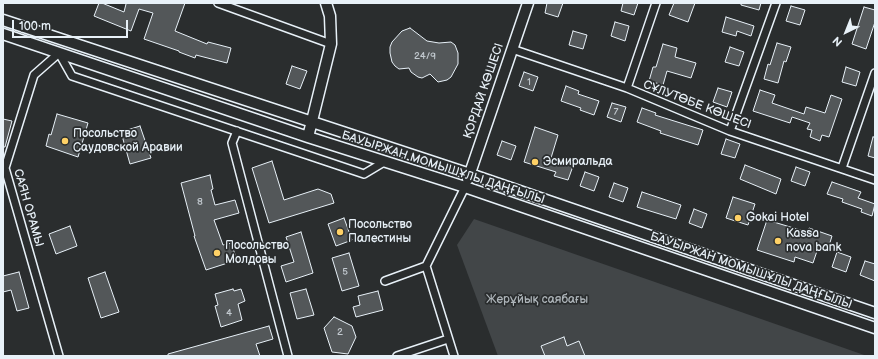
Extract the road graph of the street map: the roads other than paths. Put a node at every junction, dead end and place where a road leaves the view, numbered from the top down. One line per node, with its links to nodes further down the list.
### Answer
1 (218, 3): 8 (street)
2 (326, 3): 8 (main road)
3 (528, 3): 9 (main road, ҚОРДАЙ КӨШЕСІ)
4 (656, 3): 12 (street)
5 (776, 3): 14 (street)
6 (3, 20): 13 (main road, БАУЫРЖАН МОМЫШҰЛЫ ДАҢҒЫЛЫ)
7 (3, 34): 10 (main road, БАУЫРЖАН МОМЫШҰЛЫ ДАҢҒЫЛЫ)
8 (332, 44): 13 (main road)
9 (512, 49): 12 (street, СҰЛУТӨБЕ КӨШЕСІ); 19 (main road, ҚОРДАЙ КӨШЕСІ)
10 (59, 53): 15 (street); 16 (main road, БАУЫРЖАН МОМЫШҰЛЫ ДАҢҒЫЛЫ); 20 (street, САЯН ОРАМЫ)
11 (875, 73): 18 (street)
12 (627, 88): 14 (street, СҰЛУТӨБЕ КӨШЕСІ)
13 (312, 122): 16 (main road); 19 (main road, БАУЫРЖАН МОМЫШҰЛЫ ДАҢҒЫЛЫ)
14 (730, 130): 18 (street, СҰЛУТӨБЕ КӨШЕСІ)
15 (237, 131): 17 (street); 29 (street)
16 (308, 137): 17 (main road, БАУЫРЖАН МОМЫШҰЛЫ ДАҢҒЫЛЫ)
17 (384, 162): 22 (main road, БАУЫРЖАН МОМЫШҰЛЫ ДАҢҒЫЛЫ)
18 (842, 168): 21 (street, СҰЛУТӨБЕ КӨШЕСІ)
19 (470, 174): 22 (main road, ҚОРДАЙ КӨШЕСІ); 25 (main road, БАУЫРЖАН МОМЫШҰЛЫ ДАҢҒЫЛЫ)
20 (5, 177): 28 (street, САЯН ОРАМЫ)
21 (875, 180)
22 (465, 187): 23 (street); 26 (main road, БАУЫРЖАН МОМЫШҰЛЫ ДАҢҒЫЛЫ)
23 (426, 266): 24 (street); 27 (street)
24 (385, 281)
25 (875, 313)
26 (875, 328)
27 (448, 339): 30 (street); 31 (street)
28 (59, 356)
29 (288, 356)
30 (397, 356)
31 (454, 356)

